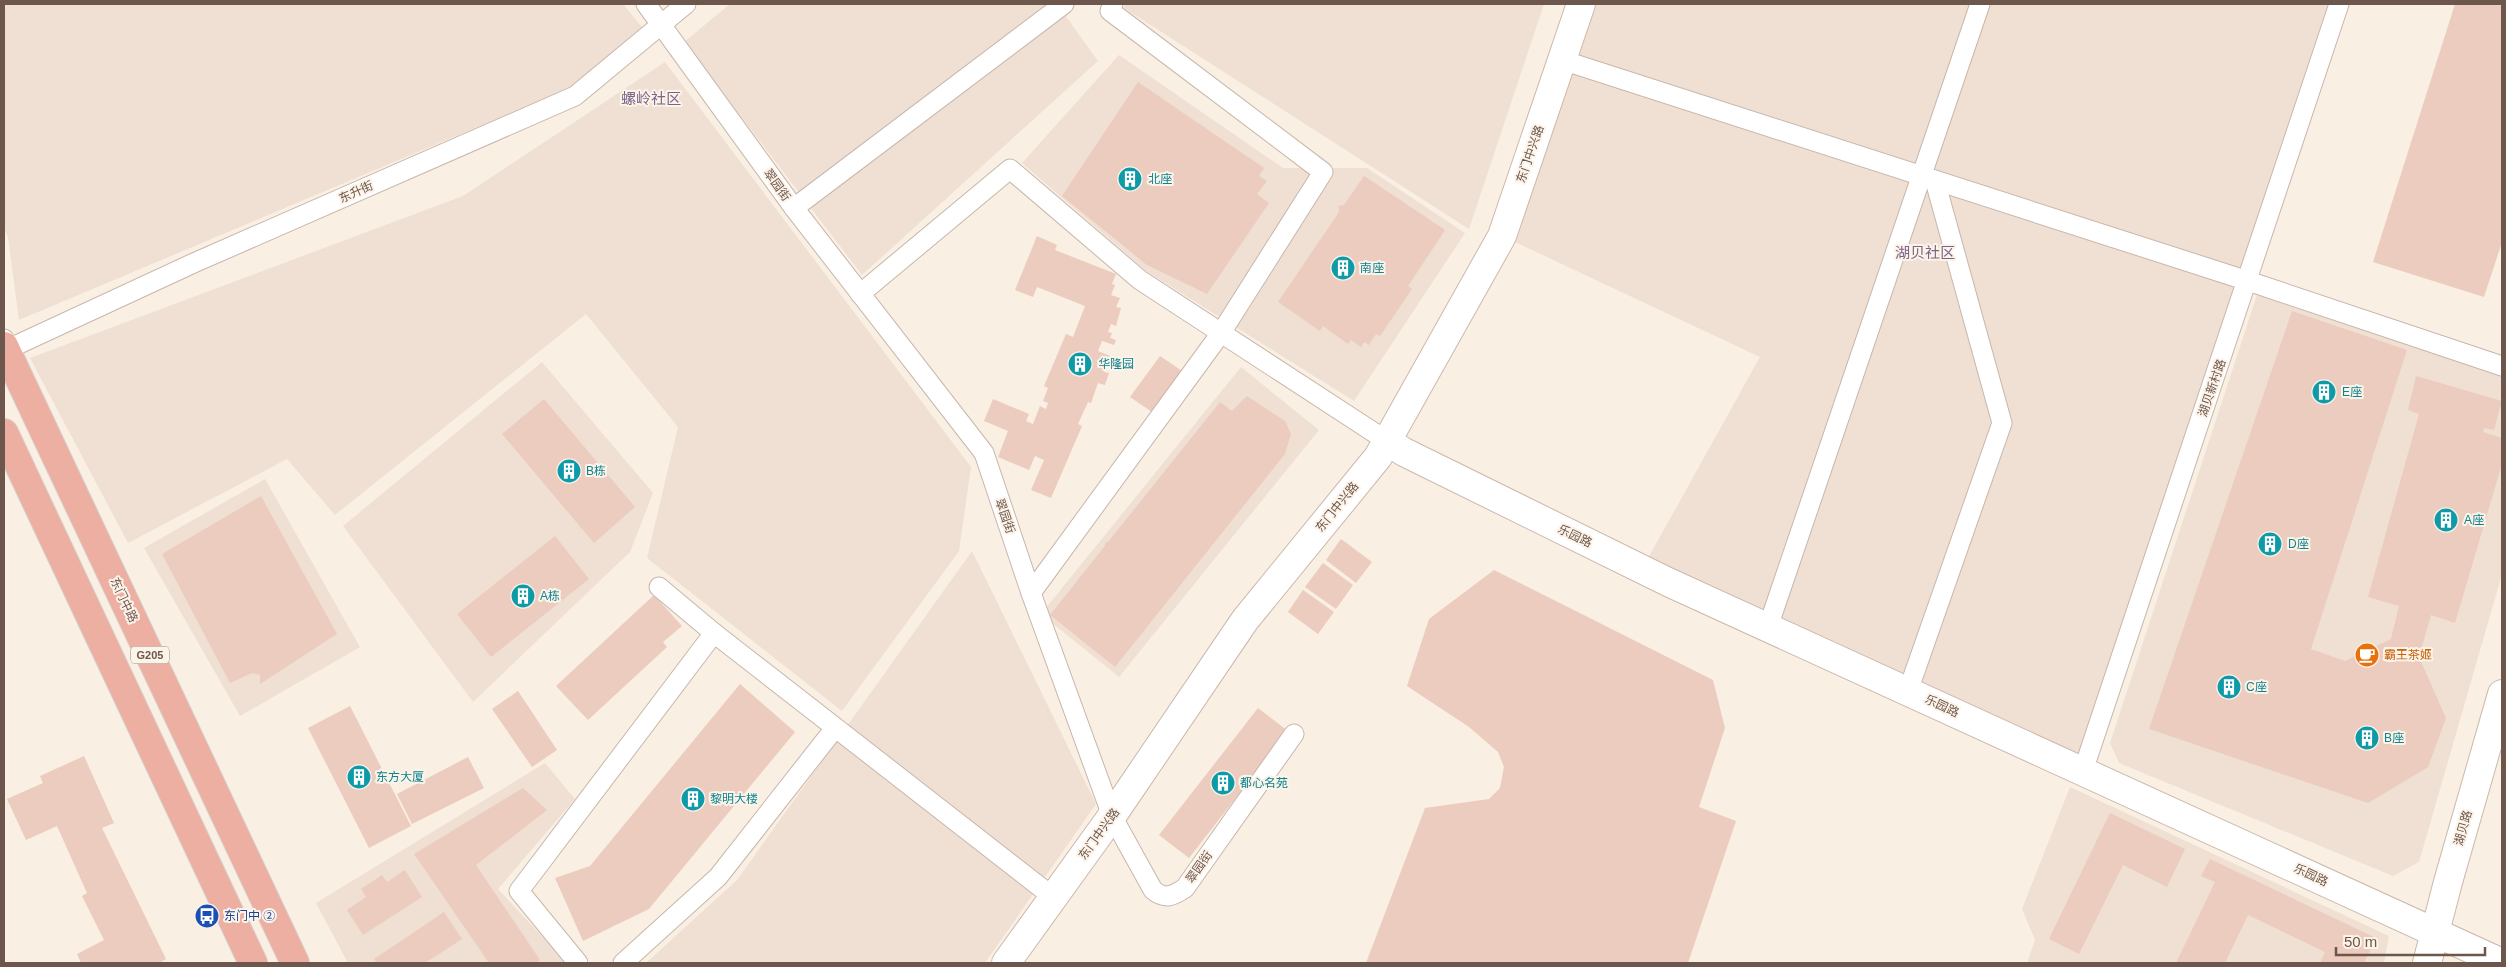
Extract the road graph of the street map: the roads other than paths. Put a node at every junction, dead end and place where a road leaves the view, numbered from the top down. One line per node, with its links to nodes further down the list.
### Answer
1 (646, 4): 8 (street, 翠园街)
2 (686, 4): 8 (street, 东升街)
3 (1064, 4): 11 (street)
4 (1582, 4): 9 (street, 东门中兴路)
5 (1980, 4): 10 (street)
6 (2339, 4): 12 (street, 湖贝新村路)
7 (1105, 6): 14 (street)
8 (660, 25): 11 (street, 翠园街); 15 (street, 东升街)
9 (1562, 60): 10 (street); 18 (street, 东门中兴路)
10 (1928, 179): 12 (street); 21 (street); 23 (street)
11 (794, 208): 13 (street, 翠园街)
12 (2248, 281): 16 (street); 27 (street, 湖贝新村路)
13 (860, 294): 14 (street); 20 (street, 翠园街)
14 (1221, 333): 18 (street); 20 (street)
15 (4, 344): 33 (highway, 东门中路 / G205)
16 (2502, 366)
17 (4, 433): 32 (highway, G205)
18 (1387, 441): 21 (street, 乐园路); 28 (street, 东门中兴路)
19 (659, 587): 22 (street)
20 (1031, 593): 28 (street, 翠园街)
21 (1768, 627): 23 (street, 乐园路)
22 (714, 634): 25 (street); 34 (street)
23 (1908, 691): 27 (street, 乐园路)
24 (2502, 694): 30 (street, 湖贝路)
25 (835, 728): 29 (street); 35 (street)
26 (1294, 734): 28 (street, 翠园街)
27 (2083, 771): 30 (street, 乐园路)
28 (1112, 816): 29 (street, 东门中兴路)
29 (1053, 898): 36 (street, 东门中兴路)
30 (2434, 931): 31 (street, 乐园路); 37 (street, 湖贝路)
31 (2502, 962)
32 (253, 963)
33 (295, 963)
34 (578, 963)
35 (623, 963)
36 (1006, 963)
37 (2427, 963)

